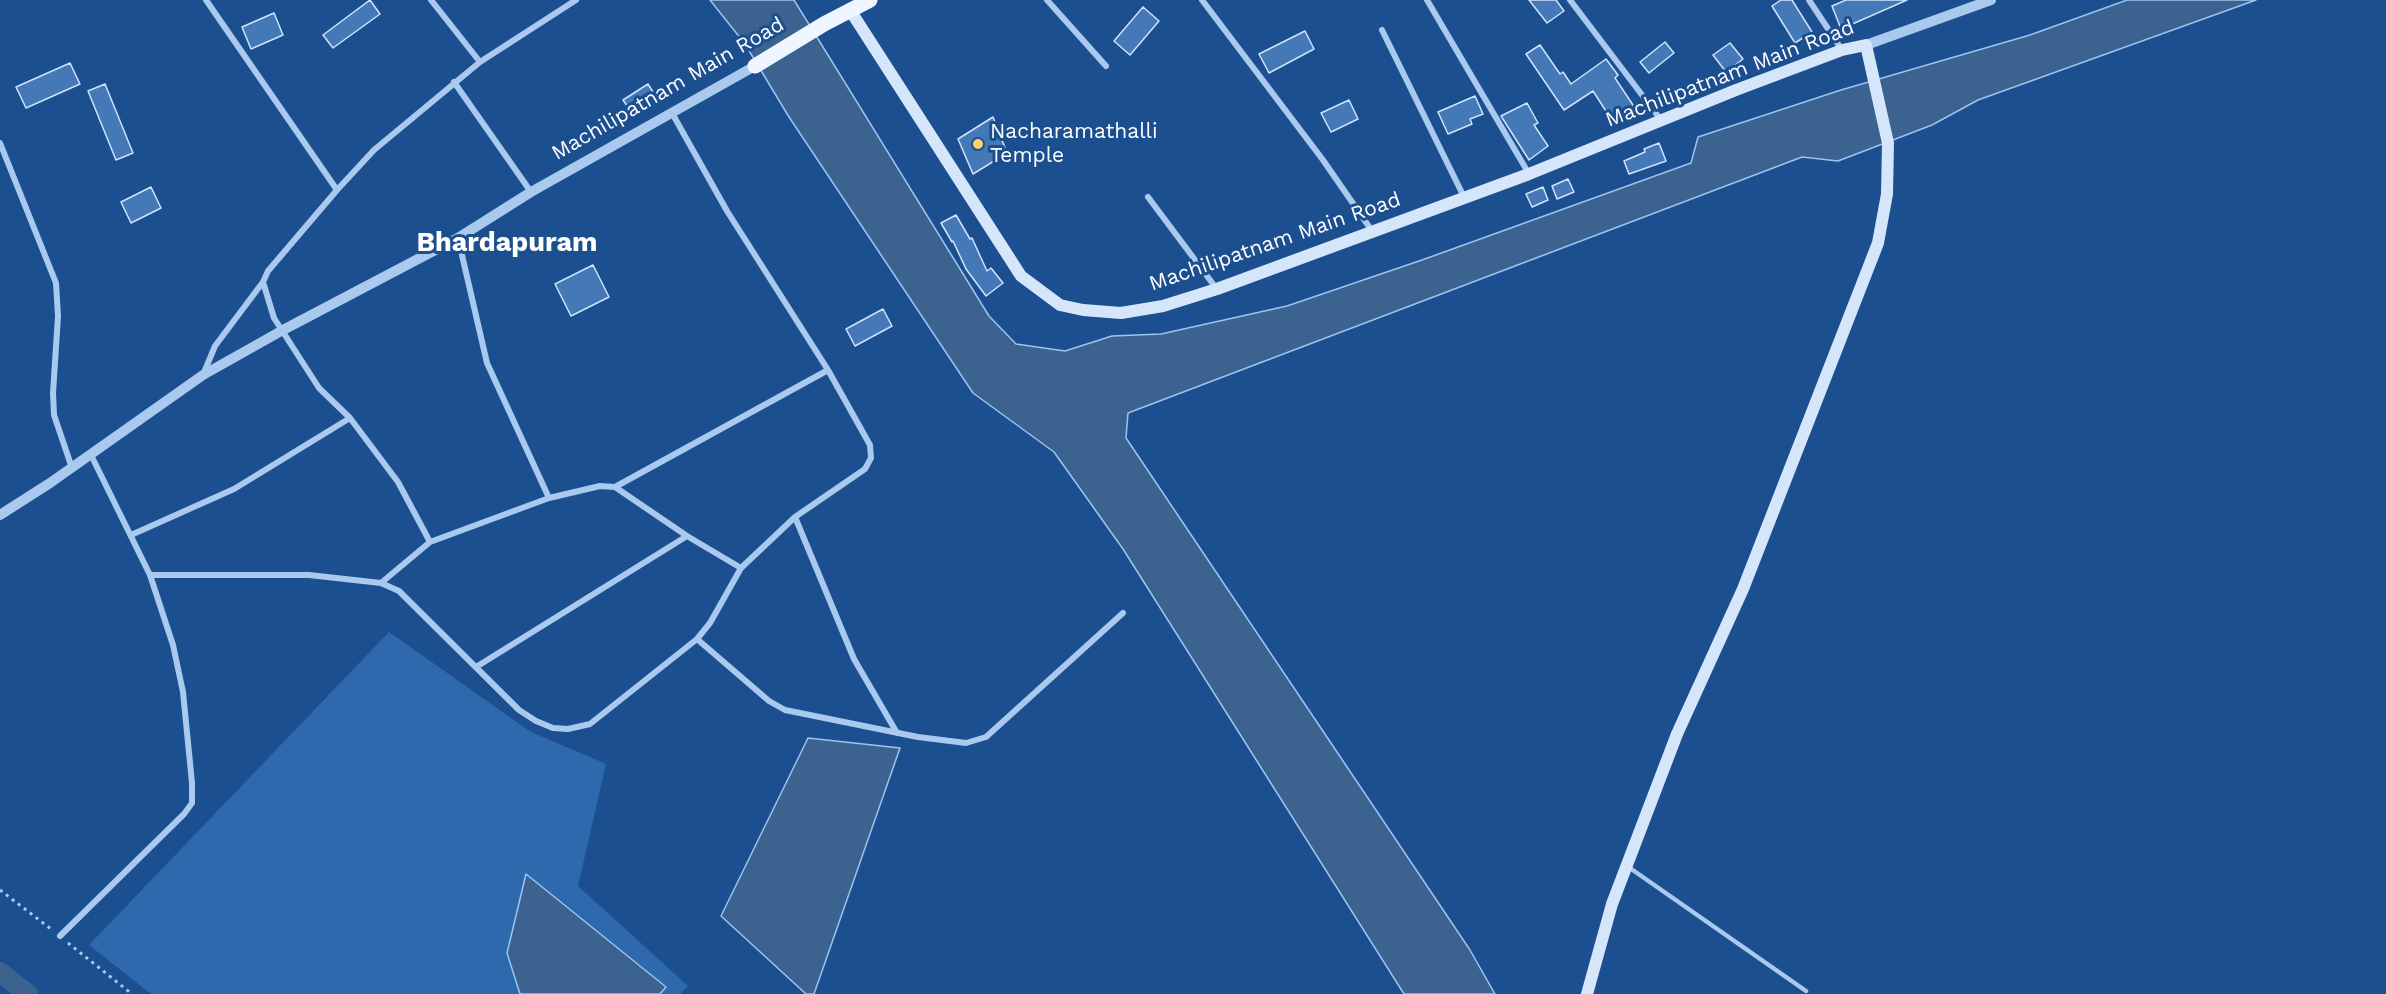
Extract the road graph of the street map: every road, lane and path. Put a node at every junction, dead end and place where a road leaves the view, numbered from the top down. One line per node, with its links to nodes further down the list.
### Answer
1 (206, 0): 23 (street)
2 (431, 0): 15 (street)
3 (576, 0): 15 (street)
4 (870, 0): 11 (main road)
5 (1047, 0): 17 (street)
6 (1202, 0): 27 (street)
7 (1427, 0): 22 (street)
8 (1570, 0): 20 (street)
9 (1809, 0): 14 (street)
10 (1991, 0): 13 (street, Machilipatnam Main Road)
11 (848, 8): 16 (main road, Machilipatnam Main Road); 30 (main road, Machilipatnam Main Road)
12 (1382, 30): 26 (street)
13 (1866, 45): 14 (main road, Machilipatnam Main Road); 51 (main road)
14 (1842, 50): 20 (main road, Machilipatnam Main Road)
15 (480, 62): 18 (street)
16 (755, 66): 19 (street, Machilipatnam Main Road)
17 (1106, 66)
18 (454, 82): 23 (street); 24 (street)
19 (672, 113): 24 (street, Machilipatnam Main Road); 32 (street)
20 (1661, 120): 22 (main road, Machilipatnam Main Road)
21 (0, 143): 36 (street)
22 (1529, 174): 26 (main road, Machilipatnam Main Road)
23 (337, 189): 29 (street)
24 (531, 192): 28 (street, Machilipatnam Main Road)
25 (1148, 197): 30 (street)
26 (1464, 197): 27 (main road, Machilipatnam Main Road)
27 (1372, 231): 30 (main road, Machilipatnam Main Road)
28 (458, 238): 31 (street, Machilipatnam Main Road); 38 (street)
29 (263, 282): 31 (street); 33 (street)
30 (1217, 289)
31 (278, 324): 33 (street, Machilipatnam Main Road); 34 (street)
32 (828, 370): 37 (street); 40 (street)
33 (203, 375): 35 (street, Machilipatnam Main Road)
34 (350, 418): 41 (street); 43 (street)
35 (91, 455): 36 (street, Machilipatnam Main Road); 41 (street)
36 (72, 468): 39 (street, Machilipatnam Main Road)
37 (615, 487): 38 (street); 42 (street)
38 (549, 498): 43 (street)
39 (0, 516)
40 (795, 517): 44 (street); 50 (street)
41 (131, 534): 45 (street)
42 (687, 536): 44 (street); 49 (street)
43 (430, 542): 46 (street)
44 (741, 568): 48 (street)
45 (150, 575): 46 (street); 52 (street)
46 (381, 583): 49 (street)
47 (1123, 613): 50 (street)
48 (697, 639): 49 (street); 50 (street)
49 (476, 668)
50 (897, 733)
51 (1627, 866): 53 (lane); 54 (main road)
52 (60, 936)
53 (1806, 991)
54 (1587, 994)

